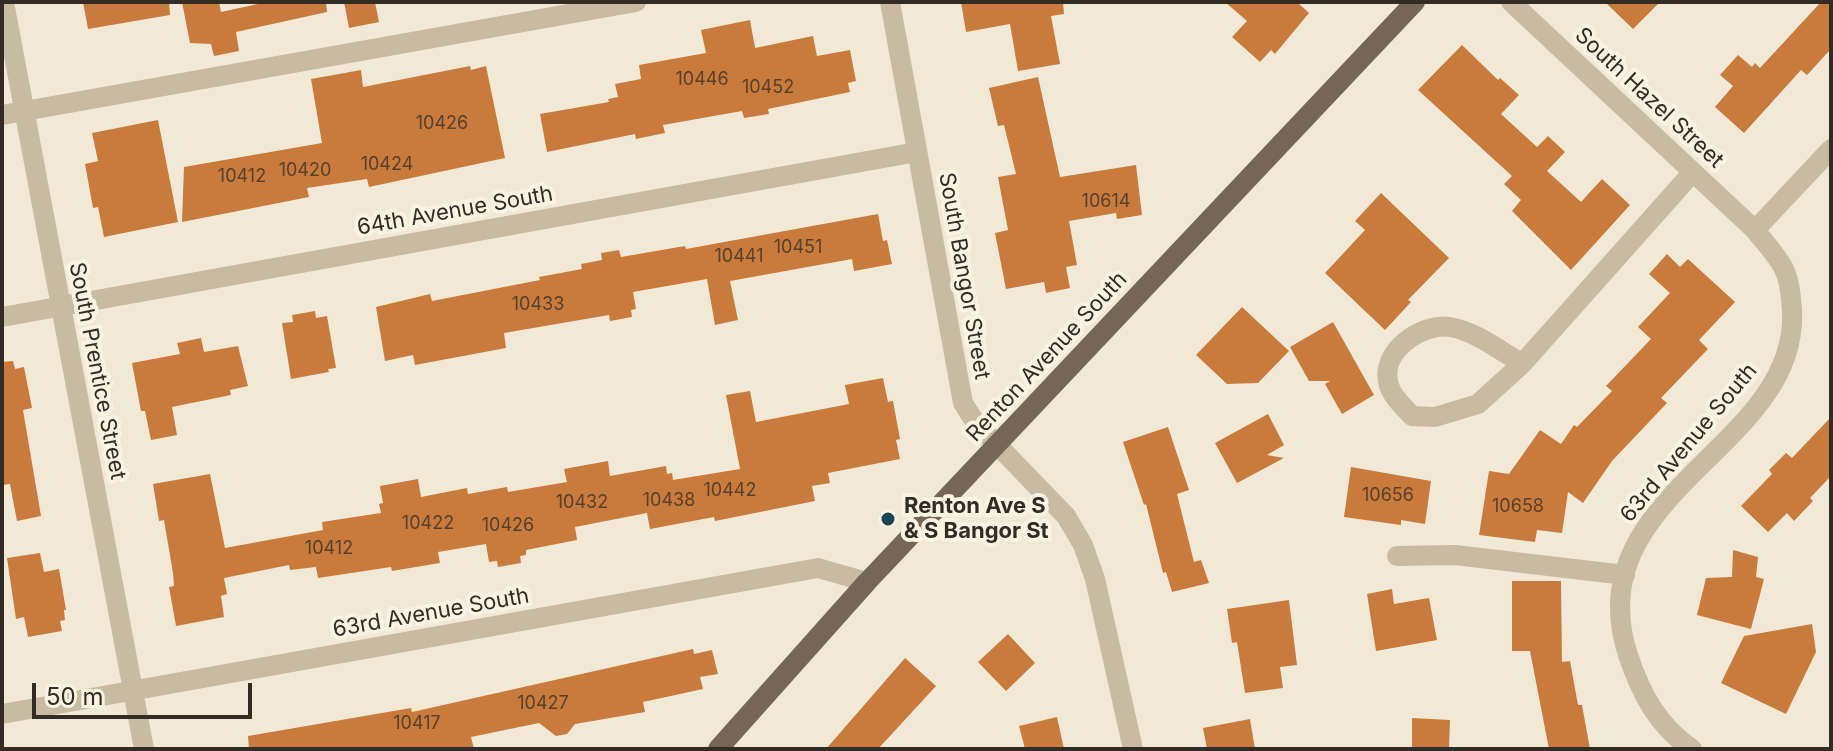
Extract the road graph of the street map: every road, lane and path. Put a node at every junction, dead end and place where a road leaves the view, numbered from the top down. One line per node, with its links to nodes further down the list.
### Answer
1 (4, 2): 6 (street, South Prentice Street)
2 (636, 2): 6 (street)
3 (890, 2): 9 (street, South Bangor Street)
4 (1415, 2): 15 (main road, Renton Avenue South)
5 (1511, 2): 10 (street, South Hazel Street)
6 (24, 111): 7 (street); 12 (street, South Prentice Street)
7 (2, 115)
8 (1831, 149): 11 (street)
9 (917, 152): 12 (street, 64th Avenue South); 15 (street, South Bangor Street)
10 (1693, 172): 11 (street, South Hazel Street); 14 (street)
11 (1755, 230): 17 (street, 63rd Avenue South)
12 (61, 307): 13 (street, 64th Avenue South); 19 (street, South Prentice Street)
13 (2, 317)
14 (1522, 364): 14 (street)
15 (996, 446): 18 (main road, Renton Avenue South); 23 (street, South Bangor Street)
16 (1397, 556): 17 (street)
17 (1625, 575): 24 (street, 63rd Avenue South)
18 (867, 582): 19 (street, 63rd Avenue South); 22 (main road, Renton Avenue South)
19 (133, 690): 20 (street, 63rd Avenue South); 21 (street, South Prentice Street)
20 (2, 714)
21 (144, 749)
22 (718, 749)
23 (1133, 749)
24 (1692, 749)

